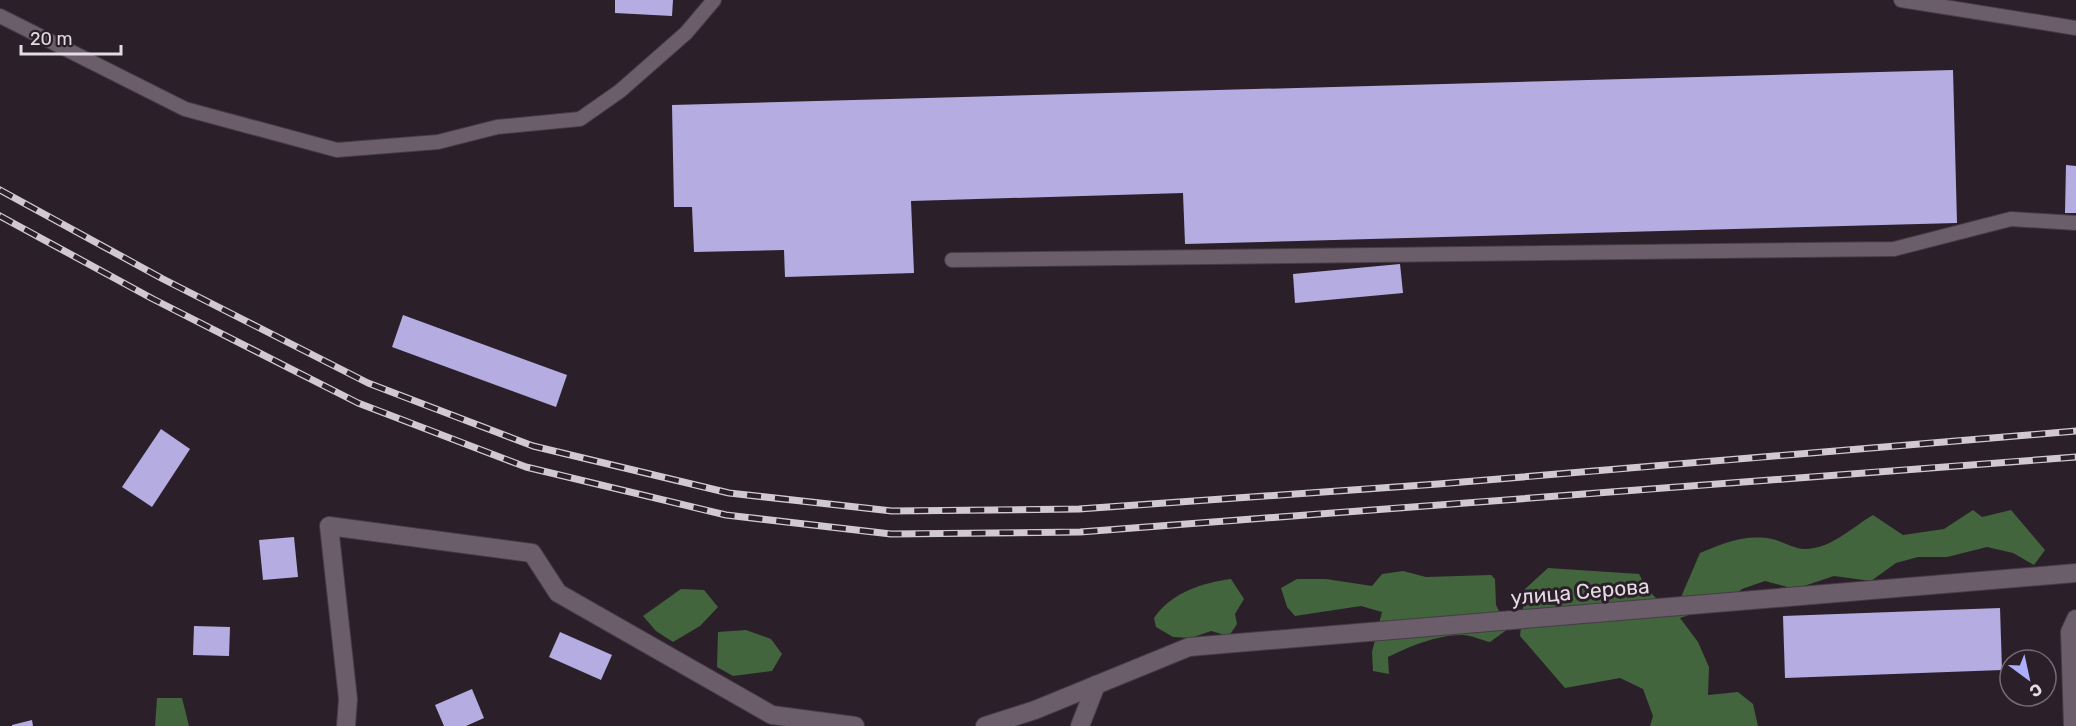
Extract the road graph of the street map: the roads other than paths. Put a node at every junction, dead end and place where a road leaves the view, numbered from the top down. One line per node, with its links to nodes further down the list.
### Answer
1 (714, 0): 3 (lane)
2 (1901, 0): 4 (lane)
3 (0, 16)
4 (2076, 28)
5 (2076, 223): 6 (lane)
6 (952, 260)
7 (2076, 573): 9 (street, улица Серова)
8 (2076, 619): 14 (street)
9 (1096, 685): 12 (street, улица Серова); 13 (street)
10 (346, 726): 11 (street)
11 (855, 726)
12 (985, 726)
13 (1080, 726)
14 (2073, 726)

